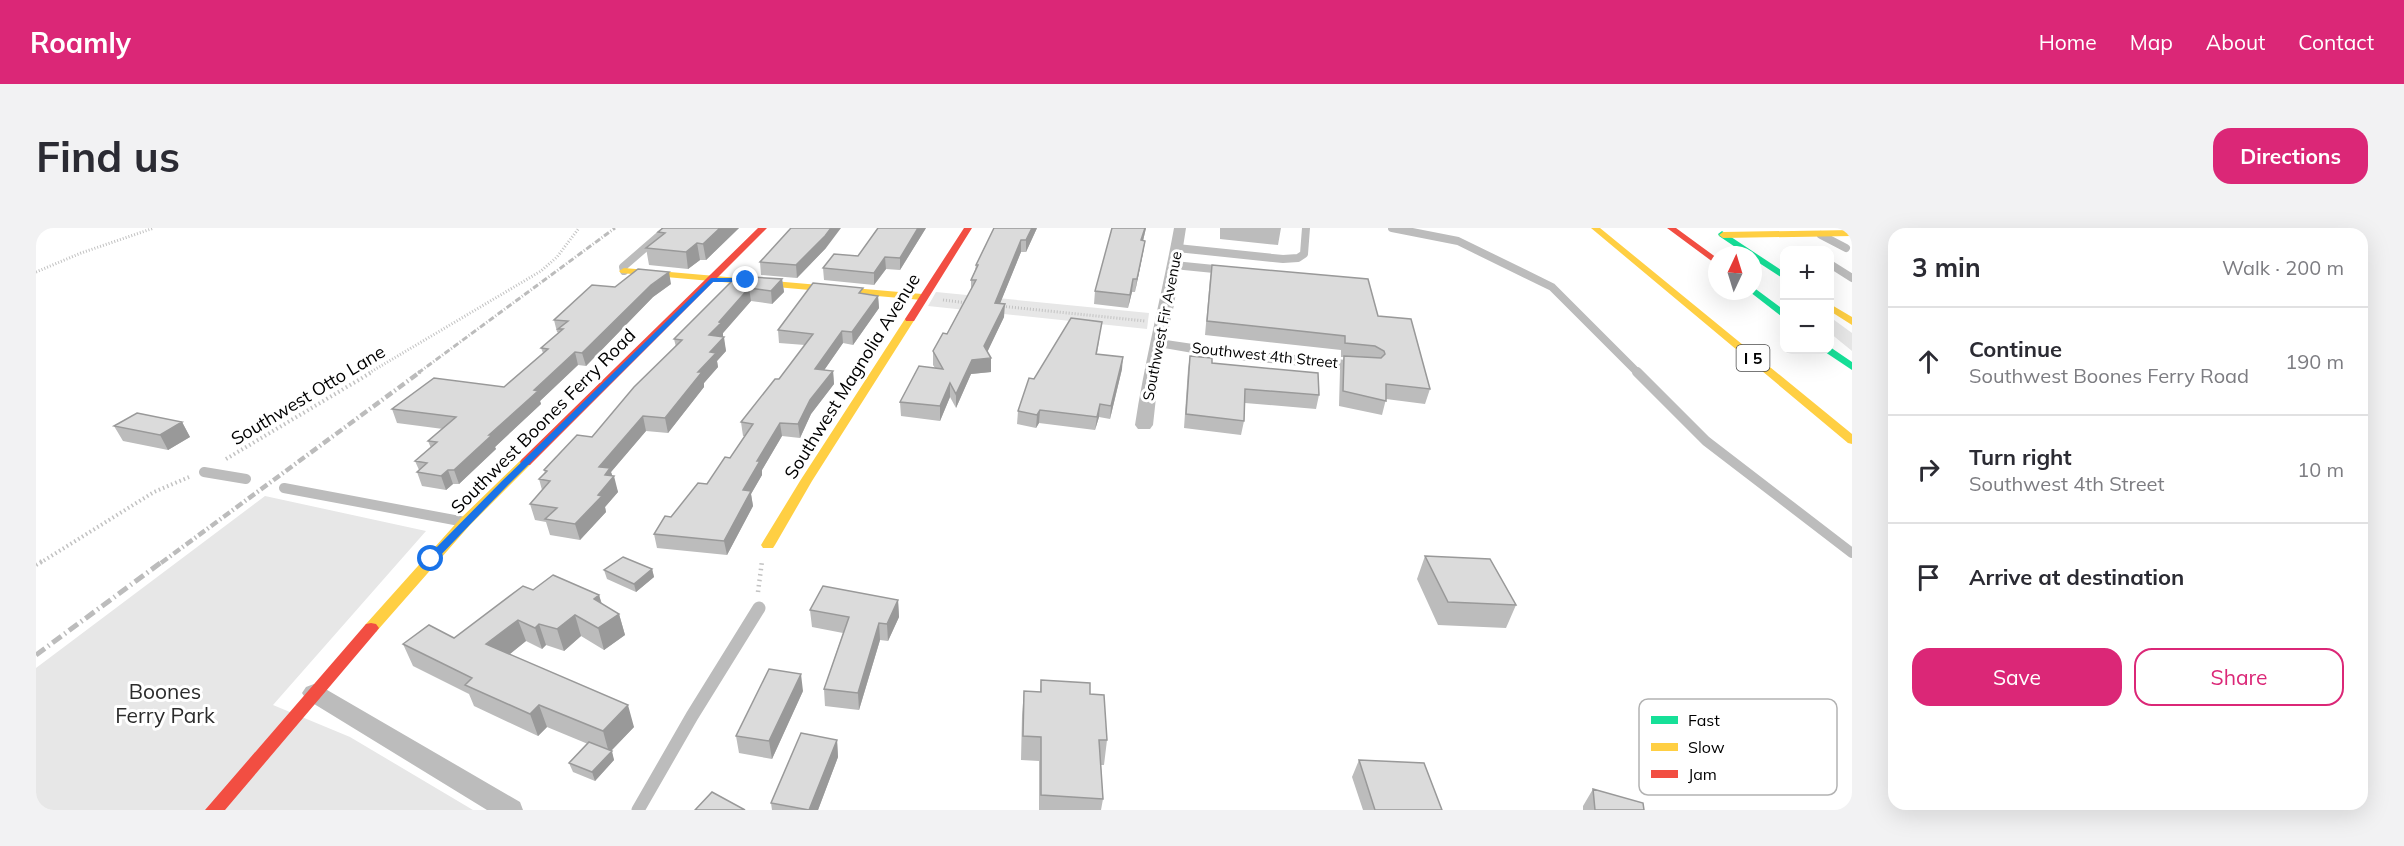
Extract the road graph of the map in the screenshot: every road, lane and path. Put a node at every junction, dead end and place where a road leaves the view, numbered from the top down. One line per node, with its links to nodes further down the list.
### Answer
1 (154, 228): 25 (path)
2 (579, 228): 44 (path, Southwest Otto Lane)
3 (668, 228): 23 (lane)
4 (763, 228): 29 (main road, Southwest Boones Ferry Road)
5 (968, 228): 30 (main road, Southwest Magnolia Avenue)
6 (1180, 228): 15 (street, Southwest Fir Avenue)
7 (1306, 228): 15 (lane)
8 (1392, 228): 49 (lane)
9 (1582, 228): 27 (main road, I 5)
10 (1595, 228): 27 (main road, I 5)
11 (1671, 228): 18 (main road)
12 (1718, 231): 14 (main road); 26 (main road)
13 (1852, 233): 14 (main road)
14 (1821, 235): 16 (lane)
15 (1177, 248): 19 (street, Southwest Fir Avenue)
16 (1849, 248): 17 (lane)
17 (1834, 250)
18 (1708, 255)
19 (1174, 266): 24 (lane); 36 (street, Southwest Fir Avenue)
20 (1834, 266): 22 (lane)
21 (1834, 267): 28 (lane)
22 (1852, 269)
23 (624, 271): 29 (main road)
24 (1232, 271)
25 (36, 272)
26 (1780, 273)
27 (1653, 276): 43 (main road, I 5)
28 (1852, 278)
29 (711, 280): 30 (main road); 47 (main road, Southwest Boones Ferry Road)
30 (922, 297): 32 (path); 48 (main road, Southwest Magnolia Avenue)
31 (1762, 297): 34 (main road)
32 (972, 303)
33 (992, 305): 36 (path)
34 (1780, 310)
35 (1834, 310): 37 (main road)
36 (1163, 322): 38 (street, Southwest Fir Avenue)
37 (1852, 322)
38 (1159, 343): 40 (street, Southwest 4th Street); 42 (street, Southwest Fir Avenue)
39 (1834, 354): 41 (main road)
40 (1371, 367)
41 (1852, 367)
42 (1144, 425)
43 (1852, 440)
44 (204, 472): 45 (lane); 50 (path, Southwest Otto Lane)
45 (246, 479)
46 (284, 488): 47 (lane)
47 (465, 522): 52 (main road, Southwest Boones Ferry Road)
48 (768, 545): 51 (path)
49 (1852, 553)
50 (36, 565)
51 (759, 608): 55 (lane)
52 (314, 693): 53 (main road, Southwest Boones Ferry Road); 54 (street)
53 (214, 810)
54 (510, 810)
55 (638, 810)

